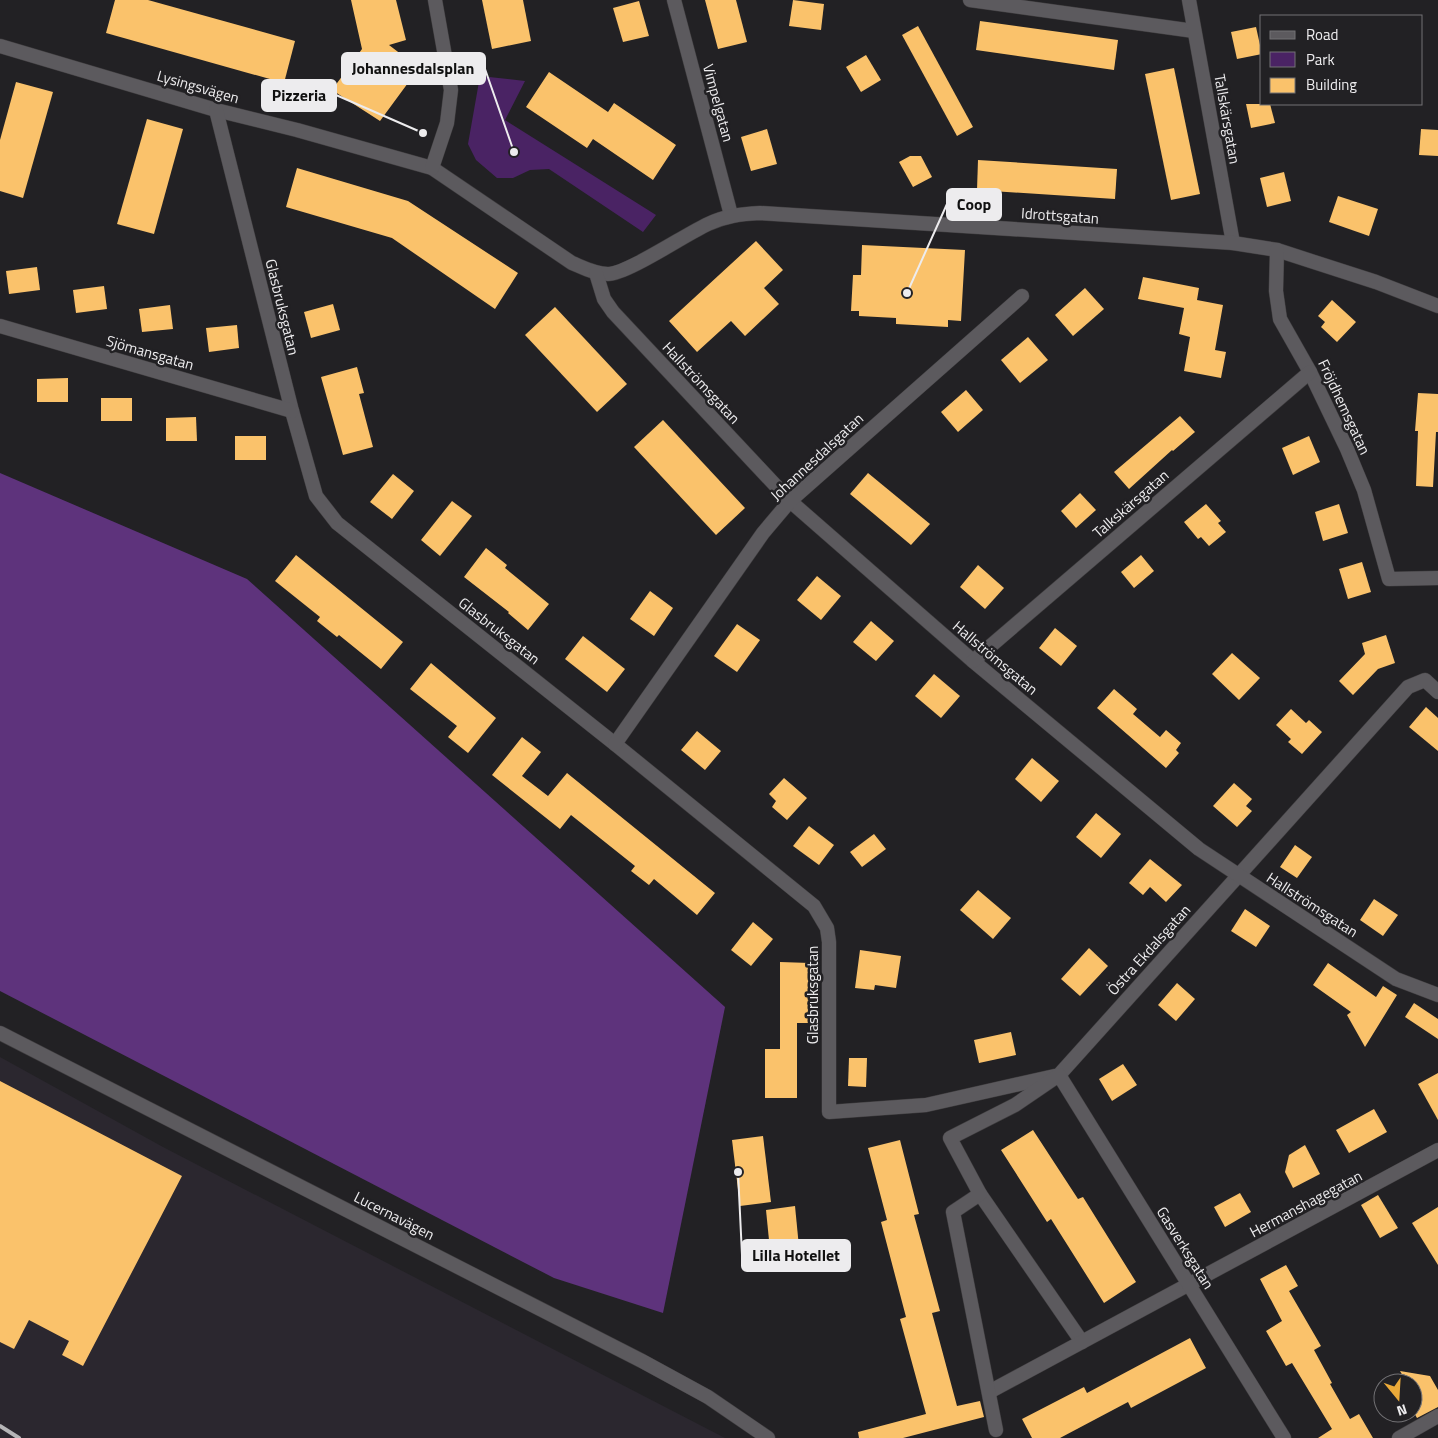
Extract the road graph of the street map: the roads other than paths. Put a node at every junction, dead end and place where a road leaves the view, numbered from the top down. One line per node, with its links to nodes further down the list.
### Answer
1 (435, 0): 8 (street)
2 (674, 0): 9 (street, Vimpelgatan)
3 (970, 0): 5 (street)
4 (1189, 0): 5 (street, Tallskärsgatan)
5 (1194, 31): 10 (street, Tallskärsgatan)
6 (0, 46): 7 (street, Lysingsvägen)
7 (216, 110): 8 (street, Lysingsvägen); 17 (street, Glasbruksgatan)
8 (432, 168): 12 (street, Lysingsvägen)
9 (730, 215): 10 (street, Idrottsgatan); 12 (street, Idrottsgatan)
10 (1233, 243): 11 (street, Idrottsgatan)
11 (1278, 250): 14 (street, Idrottsgatan); 16 (street, Fröjdhemsgatan)
12 (596, 273): 18 (street, Hallströmsgatan)
13 (1022, 296): 18 (street, Johannesdalsgatan)
14 (1438, 306)
15 (0, 326): 17 (street, Sjömansgatan)
16 (1310, 372): 19 (street, Fröjdhemsgatan); 20 (street, Talkskärsgatan)
17 (292, 411): 22 (street, Glasbruksgatan)
18 (790, 501): 20 (street, Hallströmsgatan); 22 (street, Johannesdalsgatan)
19 (1438, 578)
20 (973, 661): 23 (street, Hallströmsgatan)
21 (1438, 692): 23 (street, Östra Ekdalsgatan)
22 (615, 744): 26 (street, Glasbruksgatan)
23 (1237, 876): 24 (street, Hallströmsgatan); 26 (street, Östra Ekdalsgatan)
24 (1438, 995)
25 (0, 1032): 34 (street, Lucernavägen)
26 (1059, 1075): 28 (street, Östra Ekdalsgatan); 29 (street, Gasverksgatan)
27 (1438, 1150): 29 (street, Hermanshagegatan)
28 (980, 1194): 30 (street); 31 (street)
29 (1189, 1286): 30 (street, Hermanshagegatan); 35 (street, Gasverksgatan)
30 (1082, 1342): 31 (street, Hermanshagegatan)
31 (988, 1392): 33 (street)
32 (1438, 1416): 36 (street)
33 (996, 1430)
34 (768, 1438)
35 (1284, 1438)
36 (1399, 1438)

